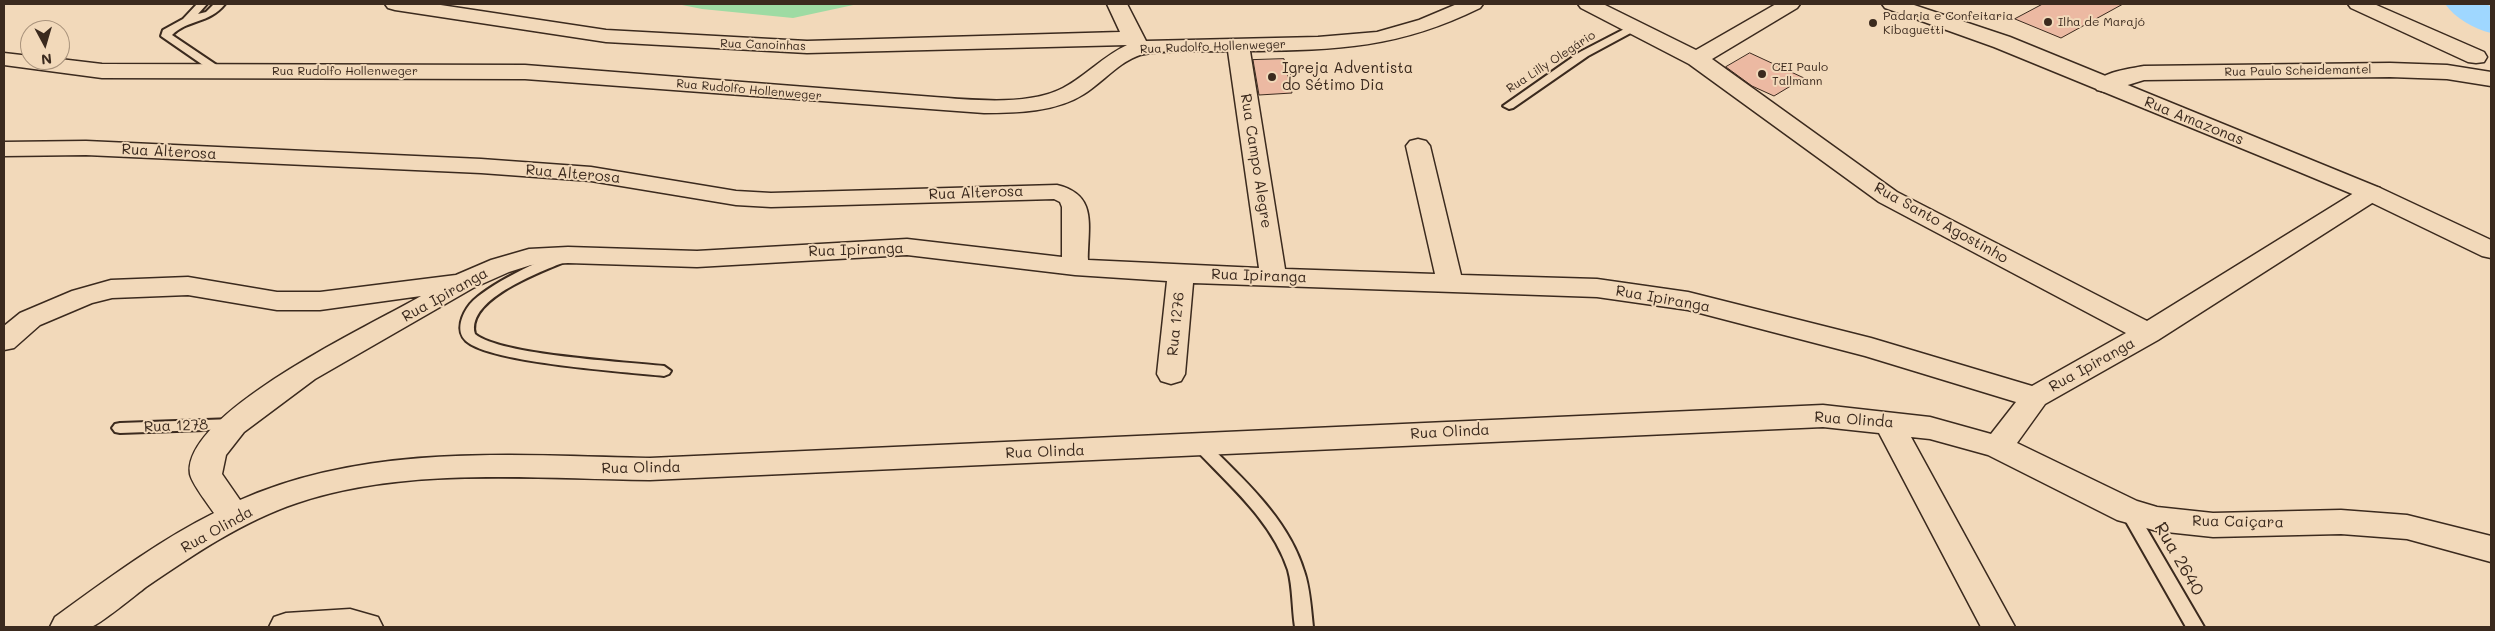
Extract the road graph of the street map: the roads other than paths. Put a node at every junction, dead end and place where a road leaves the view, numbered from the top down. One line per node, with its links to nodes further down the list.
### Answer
1 (202, 4): 10 (lane)
2 (220, 4): 10 (lane)
3 (395, 4): 12 (street, Rua Canoinhas)
4 (1116, 4): 12 (street)
5 (1473, 4): 13 (street, Rua Rudolfo Hollenweger)
6 (1588, 4): 11 (street, Rua Santo Agostinho)
7 (1790, 4): 16 (street)
8 (1892, 4): 19 (street, Rua Amazonas)
9 (2358, 4): 14 (street)
10 (187, 21): 17 (lane)
11 (1634, 27): 16 (street, Rua Santo Agostinho); 20 (lane, Rua Lilly Olegário)
12 (1136, 43): 13 (street, Rua Rudolfo Hollenweger); 17 (street, Rua Rudolfo Hollenweger)
13 (1238, 45): 28 (street, Rua Campo Alegre)
14 (2476, 56)
15 (4, 59): 17 (street, Rua Rudolfo Hollenweger)
16 (1697, 60): 31 (street, Rua Santo Agostinho)
17 (220, 72)
18 (2491, 78): 19 (street, Rua Paulo Scheidemantel)
19 (2105, 85): 23 (street, Rua Amazonas)
20 (1509, 106)
21 (1418, 146): 30 (street)
22 (4, 149): 26 (street, Rua Alterosa)
23 (2371, 193): 24 (street, Rua Amazonas); 31 (street, Rua Ipiranga)
24 (2491, 250)
25 (568, 255): 26 (street, Rua Ipiranga); 29 (street, Rua Ipiranga); 33 (lane)
26 (1075, 267): 27 (street, Rua Ipiranga)
27 (1181, 274): 28 (street, Rua Ipiranga); 34 (street, Rua 1276)
28 (1273, 276): 30 (street, Rua Ipiranga)
29 (464, 282): 32 (street); 37 (street, Rua Ipiranga)
30 (1450, 283): 35 (street, Rua Ipiranga)
31 (2148, 333): 35 (street, Rua Ipiranga)
32 (4, 341)
33 (664, 371)
34 (1171, 374)
35 (2035, 397): 40 (street)
36 (1888, 422): 39 (street, Rua Olinda); 40 (street, Rua Olinda); 48 (street)
37 (233, 424): 38 (lane, Rua 1278); 42 (street, Rua Ipiranga)
38 (120, 428)
39 (1200, 445): 42 (street, Rua Olinda); 47 (lane)
40 (1998, 447): 41 (street, Rua Caiçara)
41 (2128, 511): 43 (street, Rua Caiçara); 49 (lane, Rua 2640)
42 (234, 517): 44 (street, Rua Olinda)
43 (2491, 549)
44 (67, 627)
45 (286, 627): 46 (street)
46 (366, 627)
47 (1304, 627)
48 (1998, 627)
49 (2195, 627)

